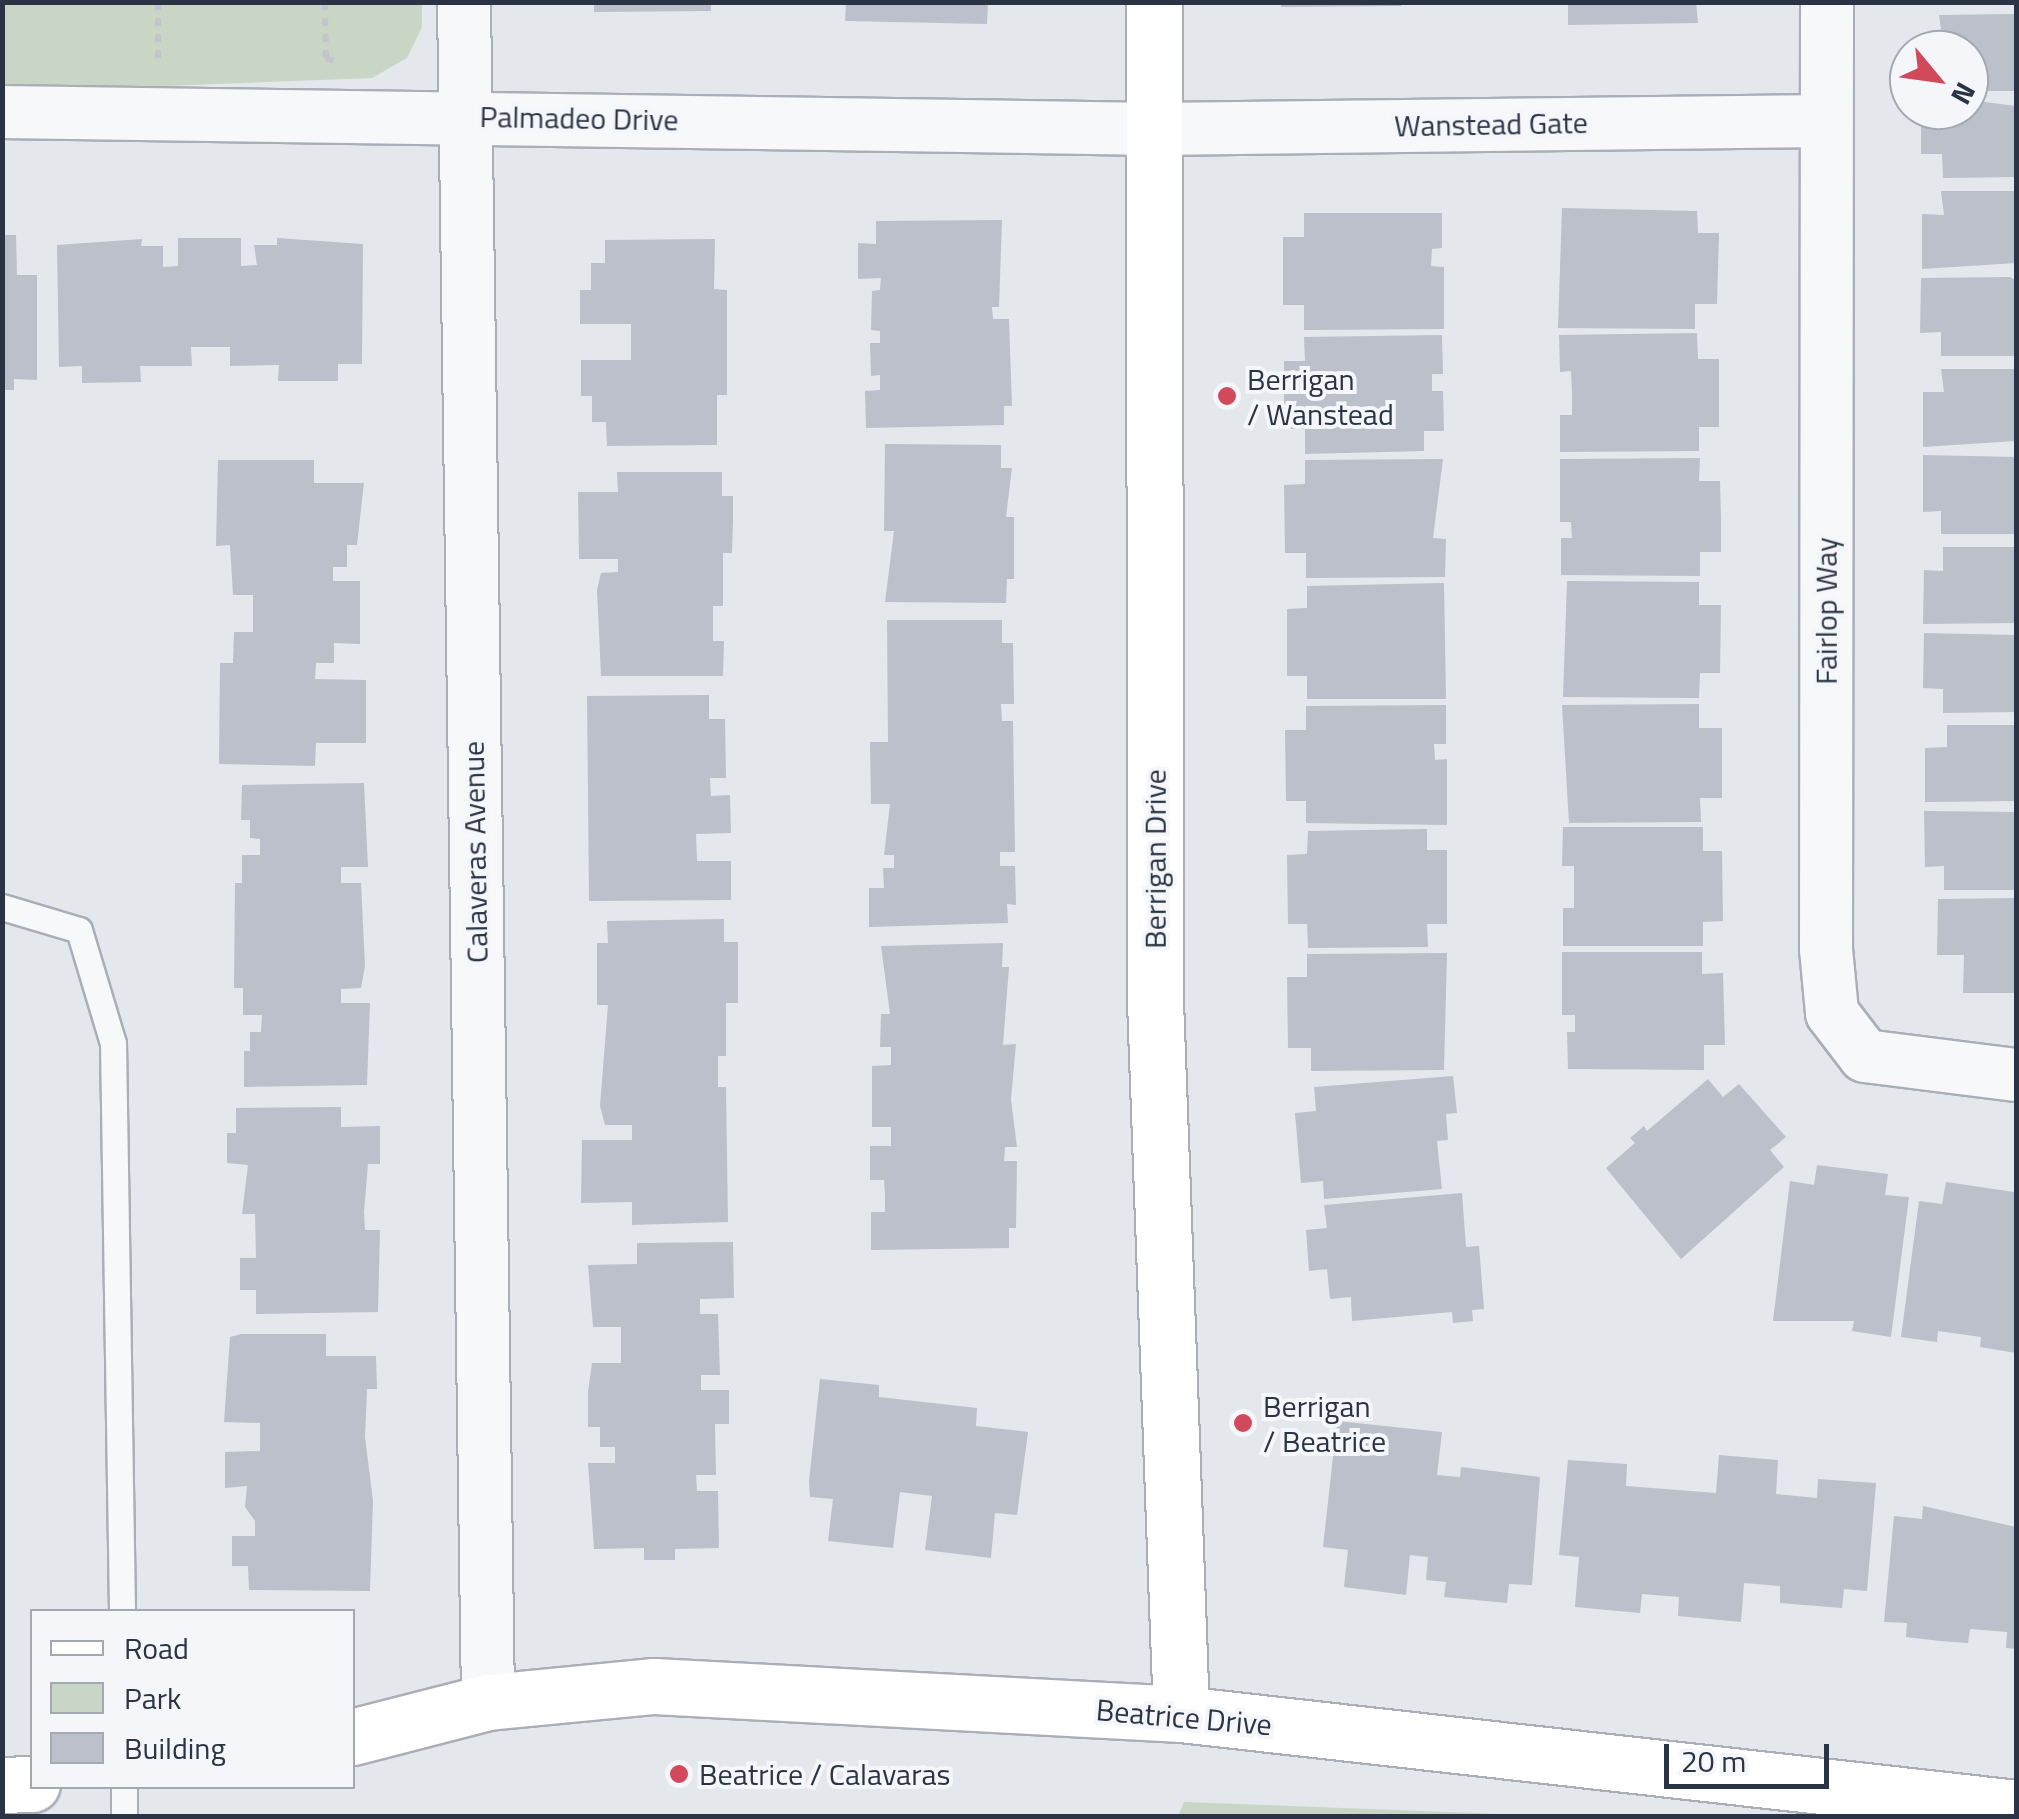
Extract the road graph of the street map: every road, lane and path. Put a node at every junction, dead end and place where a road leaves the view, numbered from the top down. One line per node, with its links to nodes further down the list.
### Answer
1 (158, 2): 6 (path)
2 (325, 2): 7 (path)
3 (464, 2): 9 (street, Calaveras Avenue)
4 (1154, 2): 11 (street, Berrigan Drive)
5 (1827, 2): 10 (street, Fairlop Way)
6 (158, 59)
7 (340, 62)
8 (2, 112): 9 (street, Palmadeo Drive)
9 (464, 116): 11 (street, Palmadeo Drive); 15 (street, Calaveras Avenue)
10 (1826, 122): 11 (street, Wanstead Gate); 13 (street, Fairlop Way)
11 (1155, 129): 16 (street, Berrigan Drive)
12 (2, 907): 14 (lane)
13 (2016, 1075)
14 (122, 1609)
15 (488, 1702): 16 (street, Beatrice Drive); 17 (street, Beatrice Drive)
16 (1181, 1714): 21 (street, Beatrice Drive)
17 (355, 1735)
18 (30, 1784): 19 (street)
19 (2, 1785)
20 (124, 1789): 22 (lane)
21 (1986, 1809)
22 (124, 1816)

